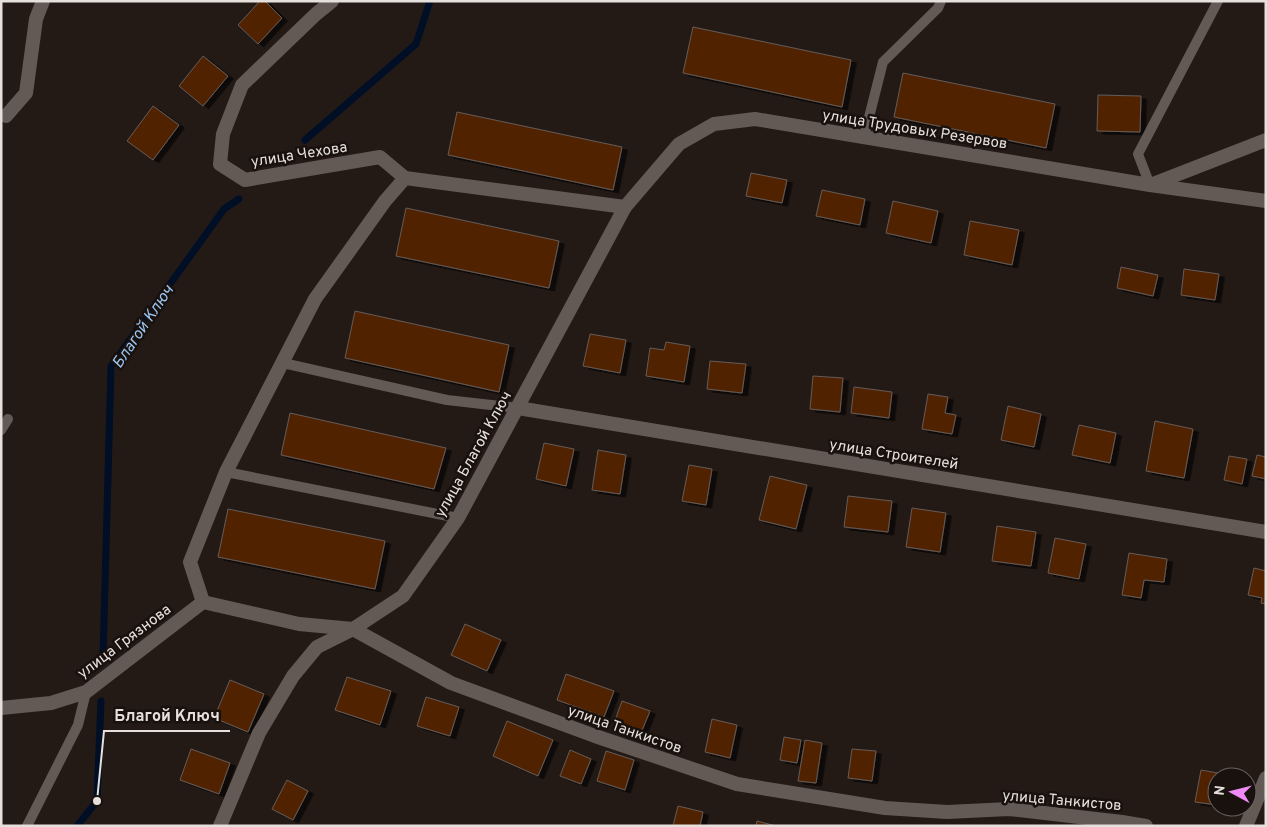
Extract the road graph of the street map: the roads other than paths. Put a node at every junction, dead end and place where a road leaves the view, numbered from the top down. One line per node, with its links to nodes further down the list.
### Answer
1 (43, 1): 5 (street)
2 (332, 1): 9 (street, улица Чехова)
3 (942, 1): 6 (lane)
4 (1218, 1): 10 (lane)
5 (6, 116)
6 (864, 137): 8 (street, улица Трудовых Резервов); 10 (street, улица Трудовых Резервов)
7 (1266, 140): 10 (street)
8 (678, 144): 12 (street, улица Благой Ключ)
9 (405, 178): 12 (street); 13 (street)
10 (1150, 185): 11 (street, улица Трудовых Резервов)
11 (1266, 201)
12 (625, 207): 14 (street, улица Благой Ключ)
13 (283, 363): 14 (lane); 17 (street)
14 (518, 408): 18 (street, улица Благой Ключ); 19 (street, улица Строителей)
15 (8, 419): 16 (lane)
16 (1, 430)
17 (226, 472): 18 (lane); 20 (street)
18 (458, 518): 21 (street, улица Благой Ключ)
19 (1266, 532)
20 (203, 602): 21 (street); 22 (street, улица Грязнова)
21 (353, 630): 26 (street); 27 (street, улица Танкистов)
22 (86, 692): 23 (street, улица Грязнова); 25 (lane)
23 (1, 708)
24 (1266, 778): 28 (street)
25 (27, 826)
26 (220, 826)
27 (1146, 826)
28 (1246, 826)

